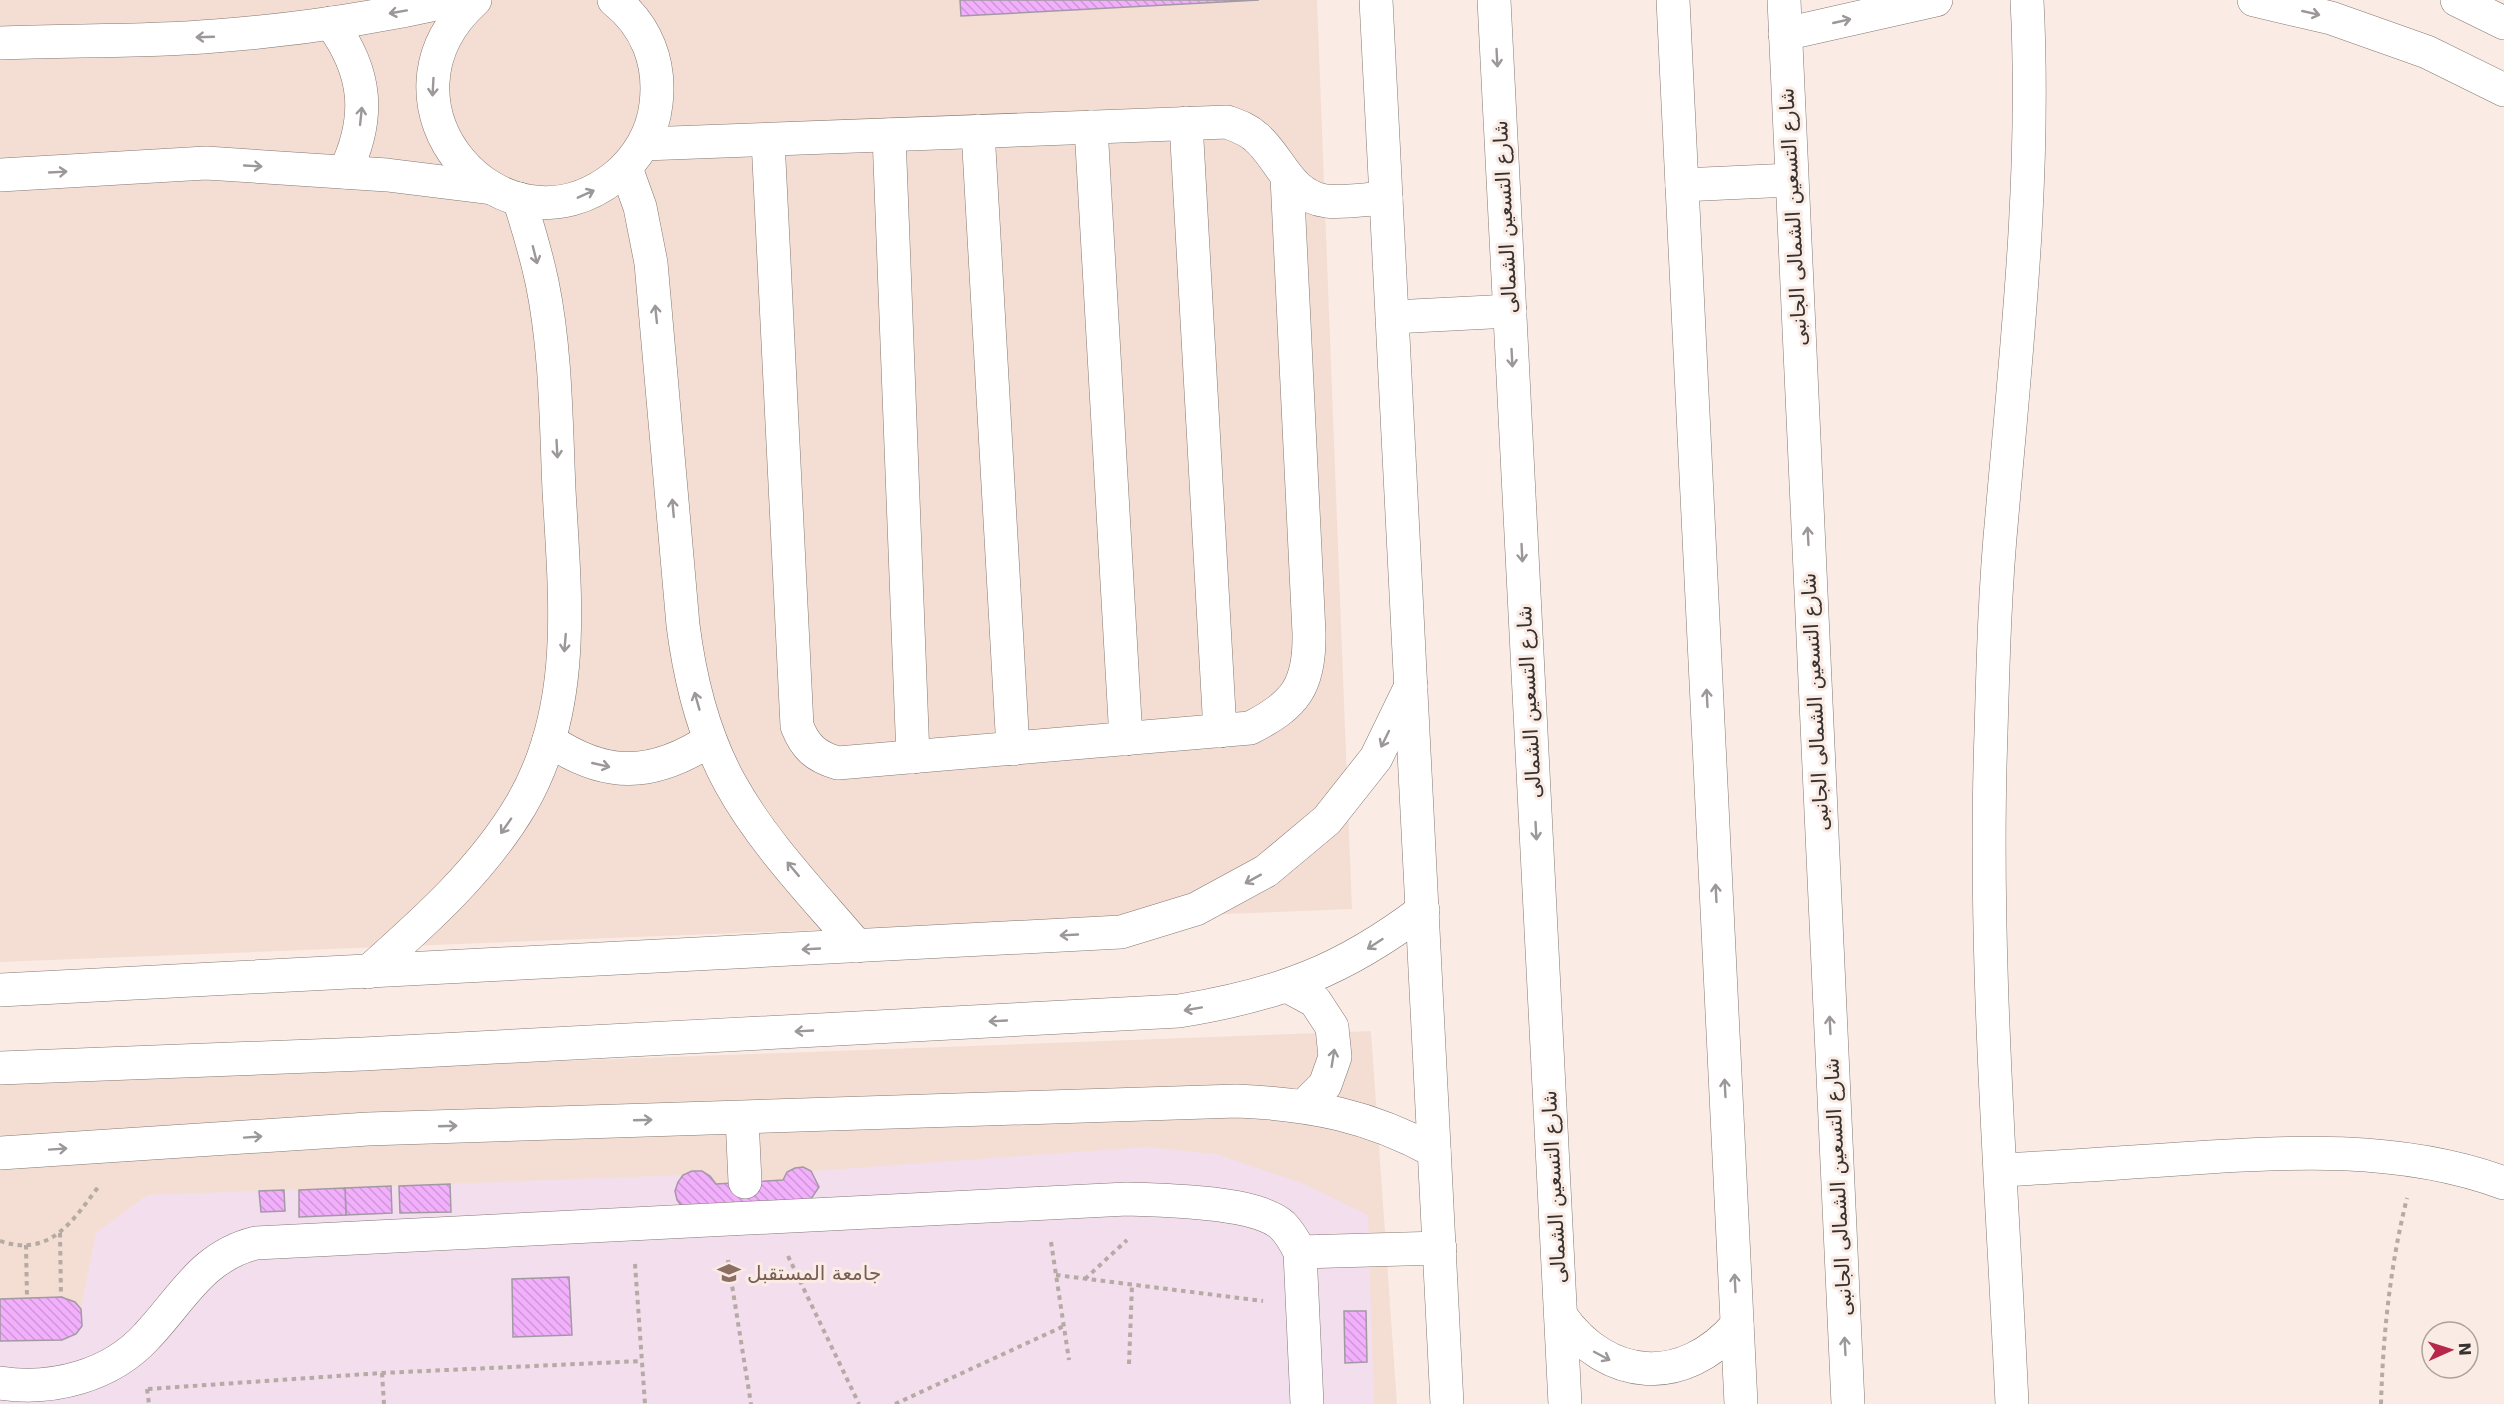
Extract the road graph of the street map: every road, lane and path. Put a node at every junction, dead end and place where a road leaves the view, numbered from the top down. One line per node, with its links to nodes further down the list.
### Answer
1 (455, 0): 12 (street, one-way to 12)
2 (475, 0): 28 (street, one-way to 28)
3 (1376, 0): 29 (street)
4 (1494, 0): 30 (street, شارع التسعين الشمالى, one-way to 30)
5 (1673, 0): 27 (street)
6 (1784, 0): 14 (street, شارع التسعين الشمالى الجانبى)
7 (1936, 0): 14 (street, one-way to 7)
8 (2027, 0): 51 (street)
9 (2254, 0): 16 (street, one-way to 16)
10 (2457, 0): 13 (street)
11 (622, 3): 22 (street)
12 (331, 23): 15 (street, one-way to 15); 23 (street, one-way to 12)
13 (2504, 23)
14 (1785, 34): 26 (street, شارع التسعين الشمالى الجانبى)
15 (5, 40)
16 (2504, 90)
17 (1186, 123): 18 (street); 25 (street); 33 (street)
18 (1091, 127): 19 (street); 34 (street)
19 (978, 131): 20 (street); 37 (street)
20 (889, 135): 21 (street); 38 (street)
21 (768, 140): 22 (street); 38 (street)
22 (635, 156): 28 (street, one-way to 22); 36 (street, one-way to 22)
23 (345, 172): 24 (street, one-way to 23); 28 (street)
24 (0, 175)
25 (1287, 177): 29 (street); 33 (street)
26 (1791, 180): 27 (street); 86 (street, شارع التسعين الشمالى الجانبى, one-way to 26)
27 (1682, 185): 68 (street, one-way to 27)
28 (506, 194): 35 (street, one-way to 35)
29 (1386, 198): 31 (street)
30 (1510, 311): 31 (street); 66 (street, شارع التسعين الشمالى, one-way to 66)
31 (1393, 317): 32 (street)
32 (1411, 686): 39 (street); 40 (street, one-way to 40)
33 (1220, 731): 34 (street)
34 (1126, 739): 37 (street)
35 (549, 740): 36 (street, one-way to 36); 41 (street, one-way to 41)
36 (710, 740): 40 (street, one-way to 36)
37 (1013, 748): 38 (street)
38 (913, 757)
39 (1423, 910): 42 (street, one-way to 42); 48 (street)
40 (857, 946): 41 (street, one-way to 41)
41 (368, 972): 43 (street)
42 (1289, 987): 44 (street, one-way to 44); 45 (street, one-way to 42)
43 (0, 990)
44 (0, 1068)
45 (1304, 1106): 46 (street); 48 (street)
46 (742, 1118): 47 (street, one-way to 46); 54 (street)
47 (130, 1144): 49 (street, one-way to 47); 56 (path)
48 (1434, 1151): 59 (street)
49 (0, 1153)
50 (2416, 1163): 51 (street); 52 (street); 88 (path)
51 (2001, 1170): 87 (street)
52 (2504, 1183)
53 (1045, 1203): 54 (street); 60 (street); 61 (path)
54 (746, 1209): 55 (street); 79 (path); 80 (path)
55 (632, 1224): 70 (path); 73 (street)
56 (60, 1233): 58 (path); 63 (path)
57 (0, 1241): 58 (path)
58 (26, 1245): 64 (path)
59 (1440, 1248): 60 (street); 83 (street)
60 (1299, 1252): 65 (street)
61 (1056, 1275): 62 (path); 67 (path)
62 (1132, 1285): 65 (path); 71 (path)
63 (61, 1297)
64 (27, 1298)
65 (1302, 1306): 82 (street)
66 (1561, 1316): 68 (street, one-way to 68); 84 (street, شارع التسعين الشمالى)
67 (1064, 1326): 69 (path); 81 (path)
68 (1737, 1326): 85 (street)
69 (1069, 1360)
70 (642, 1361): 72 (path); 78 (path)
71 (1129, 1364)
72 (382, 1373): 74 (path); 77 (path)
73 (0, 1383)
74 (147, 1389): 75 (path); 76 (path)
75 (137, 1390)
76 (148, 1404)
77 (384, 1404)
78 (645, 1404)
79 (751, 1404)
80 (859, 1404)
81 (895, 1404)
82 (1307, 1404)
83 (1447, 1404)
84 (1565, 1404)
85 (1741, 1404)
86 (1848, 1404)
87 (2012, 1404)
88 (2381, 1404)

